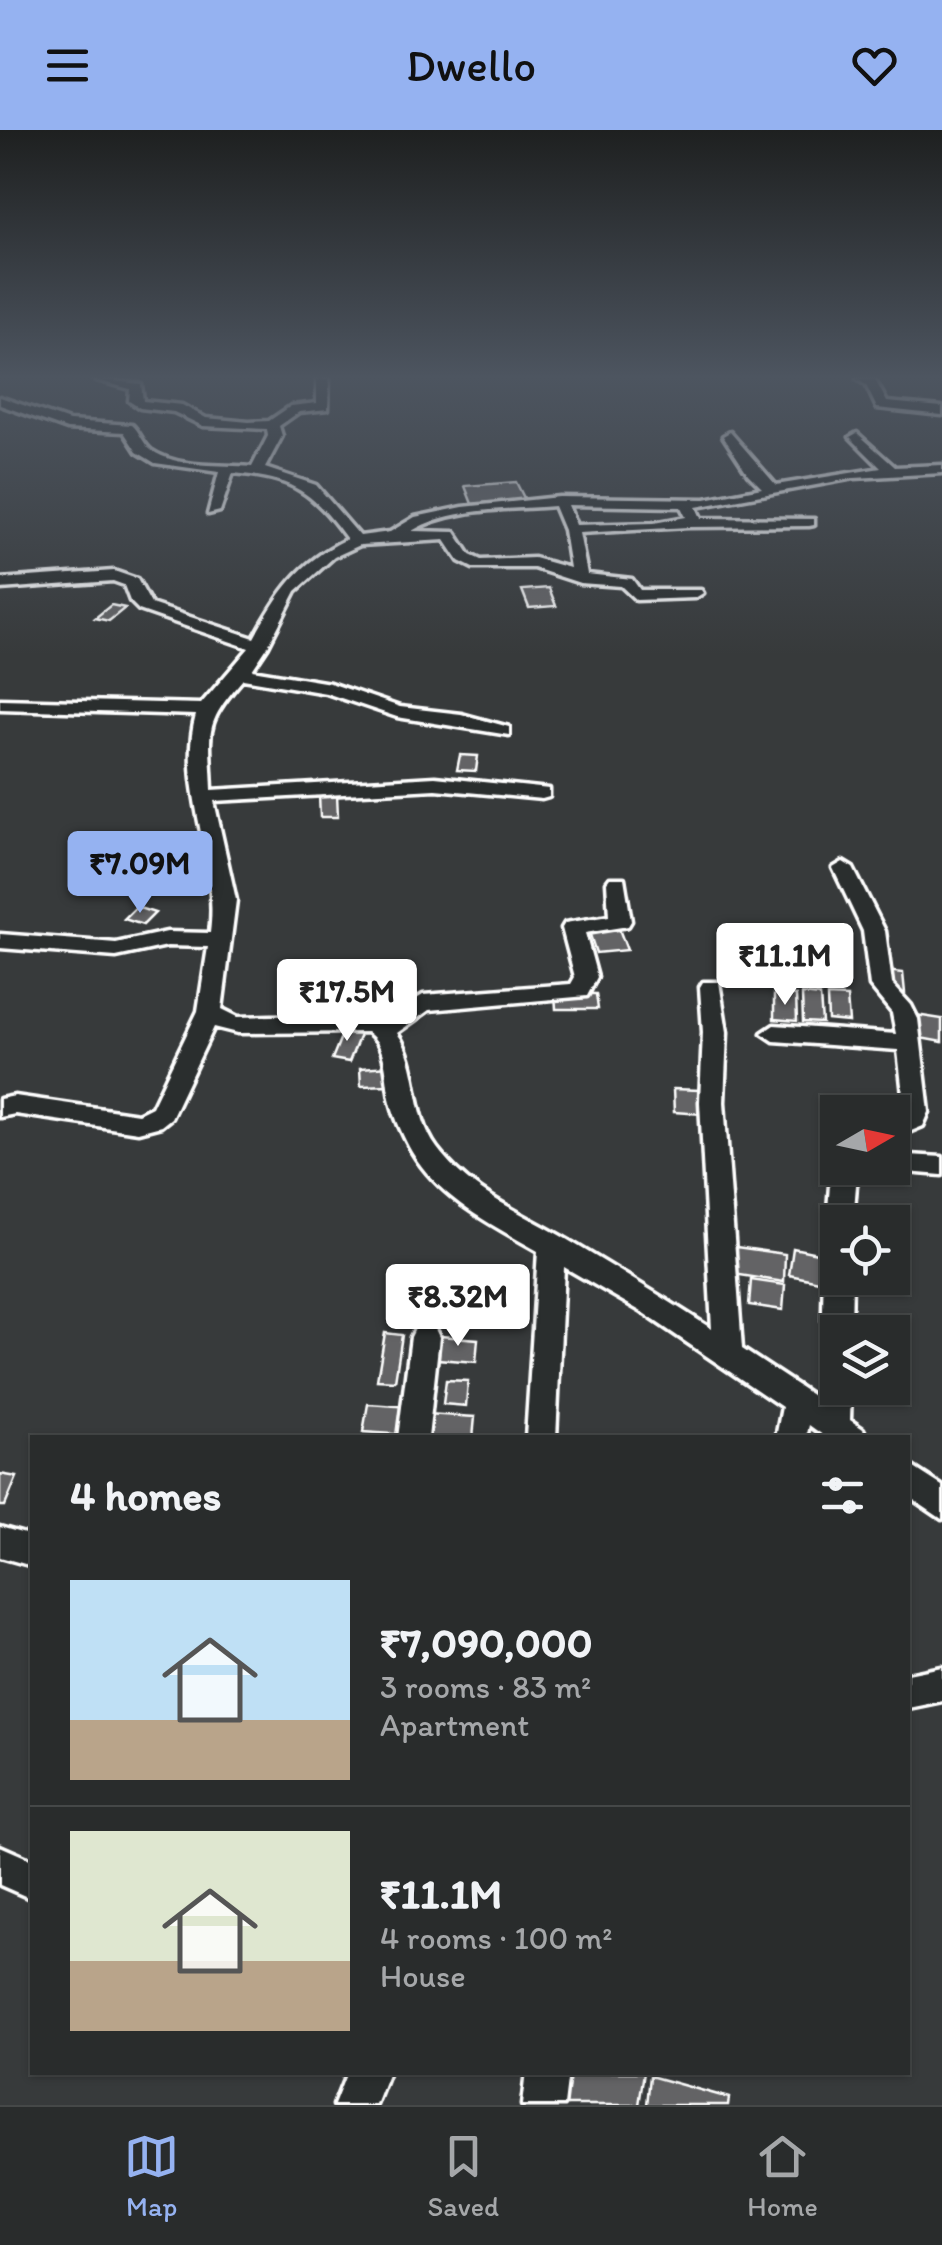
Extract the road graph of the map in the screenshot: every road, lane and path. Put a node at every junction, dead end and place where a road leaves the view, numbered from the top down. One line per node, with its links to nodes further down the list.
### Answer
1 (227, 471): 7 (street)
2 (261, 471): 12 (street)
3 (752, 471): 5 (street)
4 (883, 471): 5 (street)
5 (772, 489): 8 (street)
6 (559, 502): 8 (street); 10 (street); 11 (street)
7 (213, 511)
8 (689, 513): 9 (street); 10 (street)
9 (810, 522)
10 (572, 530): 13 (street)
11 (394, 536): 12 (street); 13 (street)
12 (356, 541): 16 (street)
13 (577, 574): 15 (street)
14 (0, 584): 16 (street)
15 (695, 593)
16 (260, 646): 17 (street)
17 (240, 673): 19 (street); 20 (street)
18 (0, 704): 19 (street)
19 (206, 710): 22 (street)
20 (503, 731)
21 (542, 792): 22 (street)
22 (203, 796): 25 (street)
23 (843, 868): 31 (street)
24 (616, 882): 29 (street)
25 (221, 940): 26 (street); 28 (street)
26 (0, 941)
27 (712, 987): 39 (street)
28 (210, 1011): 29 (street); 32 (street)
29 (383, 1031): 36 (street)
30 (774, 1032): 31 (street)
31 (911, 1043): 33 (street)
32 (0, 1108)
33 (910, 1122)
34 (910, 1164): 35 (street)
35 (942, 1166)
36 (552, 1244): 39 (street); 43 (street)
37 (839, 1295): 41 (street)
38 (425, 1337): 42 (street)
39 (728, 1355): 40 (street)
40 (798, 1402): 41 (street); 44 (street)
41 (844, 1432)
42 (414, 1435)
43 (542, 1435)
44 (792, 1435)
45 (910, 1480): 46 (street)
46 (942, 1505)
47 (0, 1542): 48 (street)
48 (30, 1550)
49 (942, 1684): 50 (street)
50 (910, 1691)
51 (0, 1865): 52 (street)
52 (30, 1879)
53 (367, 2075): 55 (street)
54 (547, 2075): 56 (street)
55 (355, 2105)
56 (543, 2105)

